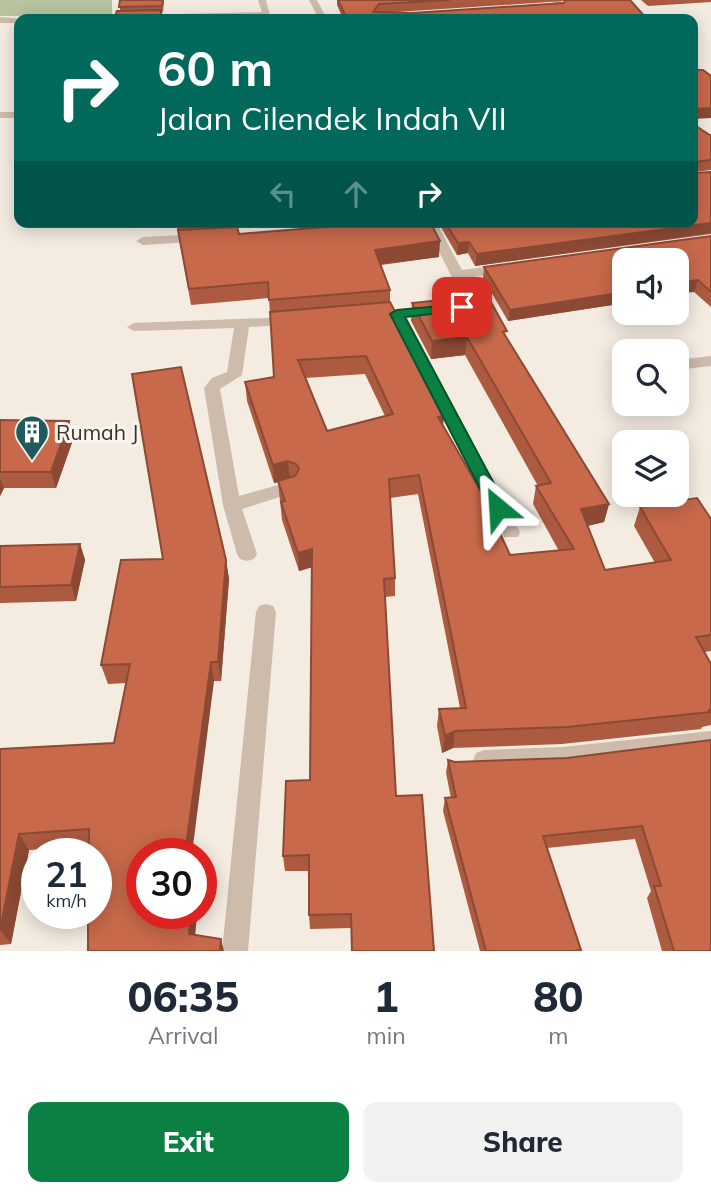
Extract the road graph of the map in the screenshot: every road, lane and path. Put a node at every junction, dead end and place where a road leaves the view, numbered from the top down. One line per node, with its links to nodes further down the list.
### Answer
1 (428, 228): 5 (street)
2 (212, 237): 3 (street)
3 (144, 241)
4 (524, 266): 5 (street)
5 (457, 275): 6 (street)
6 (397, 314): 7 (street); 15 (street)
7 (358, 317)
8 (307, 320): 9 (street)
9 (242, 325): 10 (street); 14 (street)
10 (134, 327)
11 (711, 360): 12 (street)
12 (689, 363)
13 (289, 488): 14 (street)
14 (232, 505): 16 (street)
15 (511, 533)
16 (247, 554)
17 (266, 611): 20 (street)
18 (711, 741): 19 (street)
19 (466, 762)
20 (235, 951)

